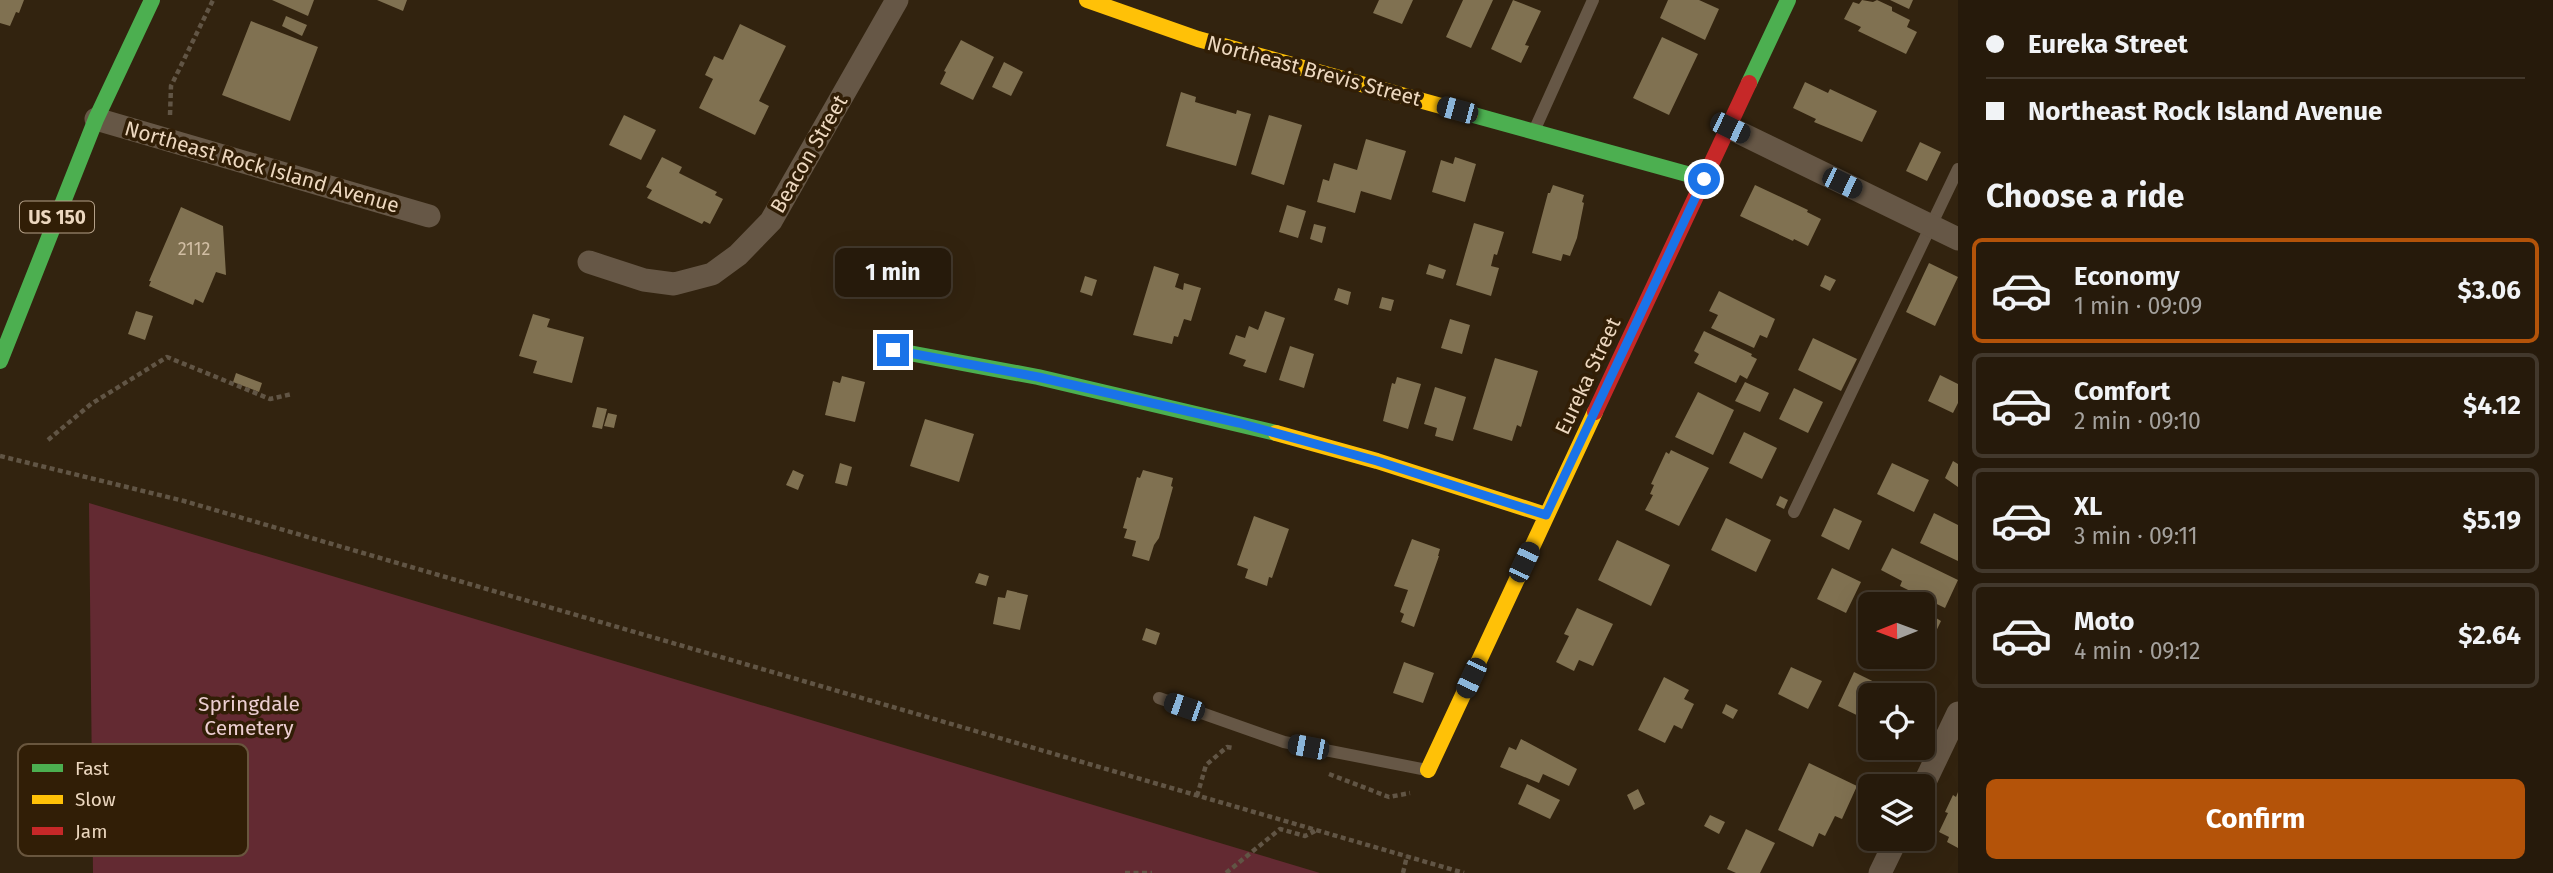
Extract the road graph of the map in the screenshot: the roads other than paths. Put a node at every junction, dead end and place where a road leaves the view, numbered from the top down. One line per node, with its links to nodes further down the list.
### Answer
1 (152, 0): 7 (main road, US 150)
2 (897, 0): 15 (street, Beacon Street)
3 (1087, 0): 9 (main road, Northeast Brevis Street)
4 (1593, 0): 9 (lane)
5 (1788, 0): 8 (main road, Eureka Street)
6 (129, 13): 7 (main road, US 150)
7 (96, 119): 12 (street, Northeast Rock Island Avenue); 17 (main road, US 150)
8 (1730, 128): 11 (main road, Eureka Street); 13 (street)
9 (1534, 131): 11 (main road, Northeast Brevis Street)
10 (1958, 169): 13 (lane)
11 (1704, 179): 19 (main road, Eureka Street)
12 (429, 216)
13 (1932, 226): 14 (street); 18 (lane)
14 (1958, 239)
15 (589, 262)
16 (893, 350): 19 (main road)
17 (0, 361)
18 (1794, 512)
19 (1546, 515): 22 (main road, Eureka Street)
20 (1159, 698): 22 (lane)
21 (1958, 713): 23 (street)
22 (1428, 770)
23 (1929, 774)
24 (1891, 851): 25 (street)
25 (1880, 873)

